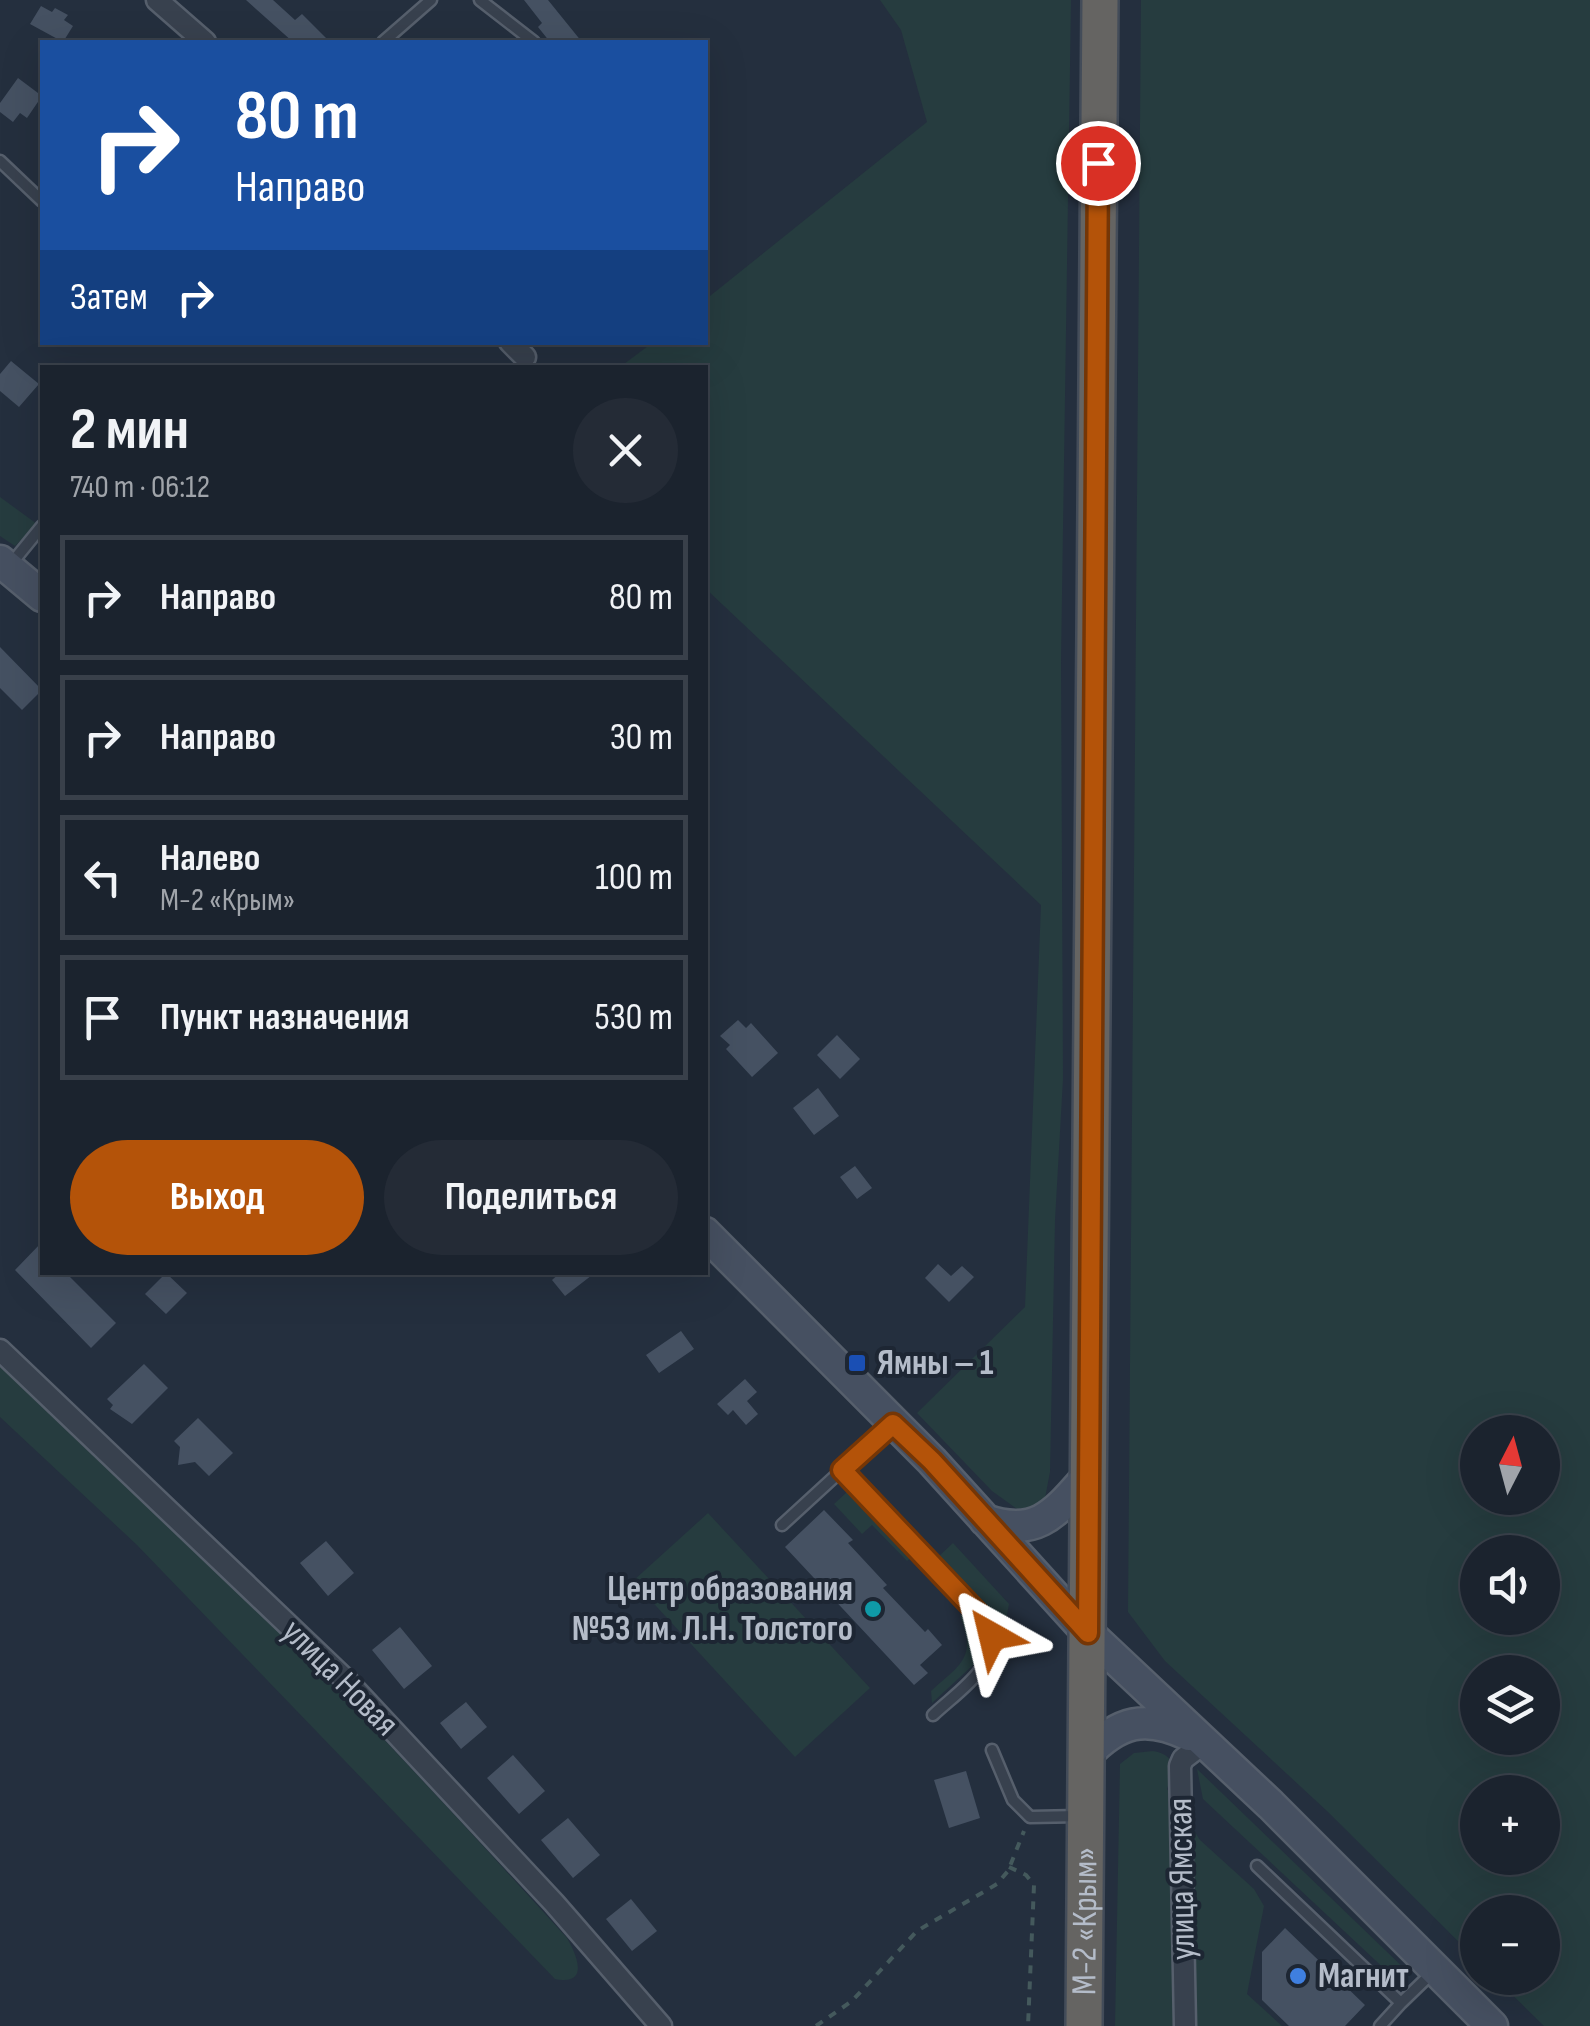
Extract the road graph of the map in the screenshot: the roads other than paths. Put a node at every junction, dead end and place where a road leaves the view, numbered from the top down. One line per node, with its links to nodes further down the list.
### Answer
1 (157, 0): 5 (street)
2 (431, 0): 6 (lane)
3 (480, 0): 7 (lane)
4 (1100, 0): 17 (highway)
5 (203, 40)
6 (386, 40)
7 (531, 40)
8 (0, 162): 9 (lane)
9 (40, 198)
10 (40, 528): 11 (lane)
11 (4, 564): 12 (main road)
12 (40, 594)
13 (708, 1236): 15 (main road)
14 (0, 1350): 32 (street, улица Новая)
15 (893, 1424): 16 (lane); 18 (main road)
16 (842, 1470): 19 (lane); 23 (lane)
17 (1089, 1475): 18 (main road); 20 (highway)
18 (986, 1520): 21 (main road)
19 (782, 1525)
20 (1088, 1559): 21 (highway); 22 (main road)
21 (1088, 1633): 22 (main road); 26 (highway)
22 (1140, 1682): 24 (main road)
23 (933, 1715)
24 (1204, 1743): 26 (main road); 29 (main road); 34 (street, улица Ямская)
25 (992, 1750): 27 (lane)
26 (1086, 1755): 27 (highway, М-2 «Крым»)
27 (1086, 1816): 33 (highway, М-2 «Крым»)
28 (1258, 1866): 30 (lane)
29 (1435, 1970): 30 (lane); 31 (main road)
30 (1401, 2004): 35 (lane)
31 (1482, 2022)
32 (660, 2026)
33 (1084, 2026)
34 (1185, 2026)
35 (1380, 2026)

